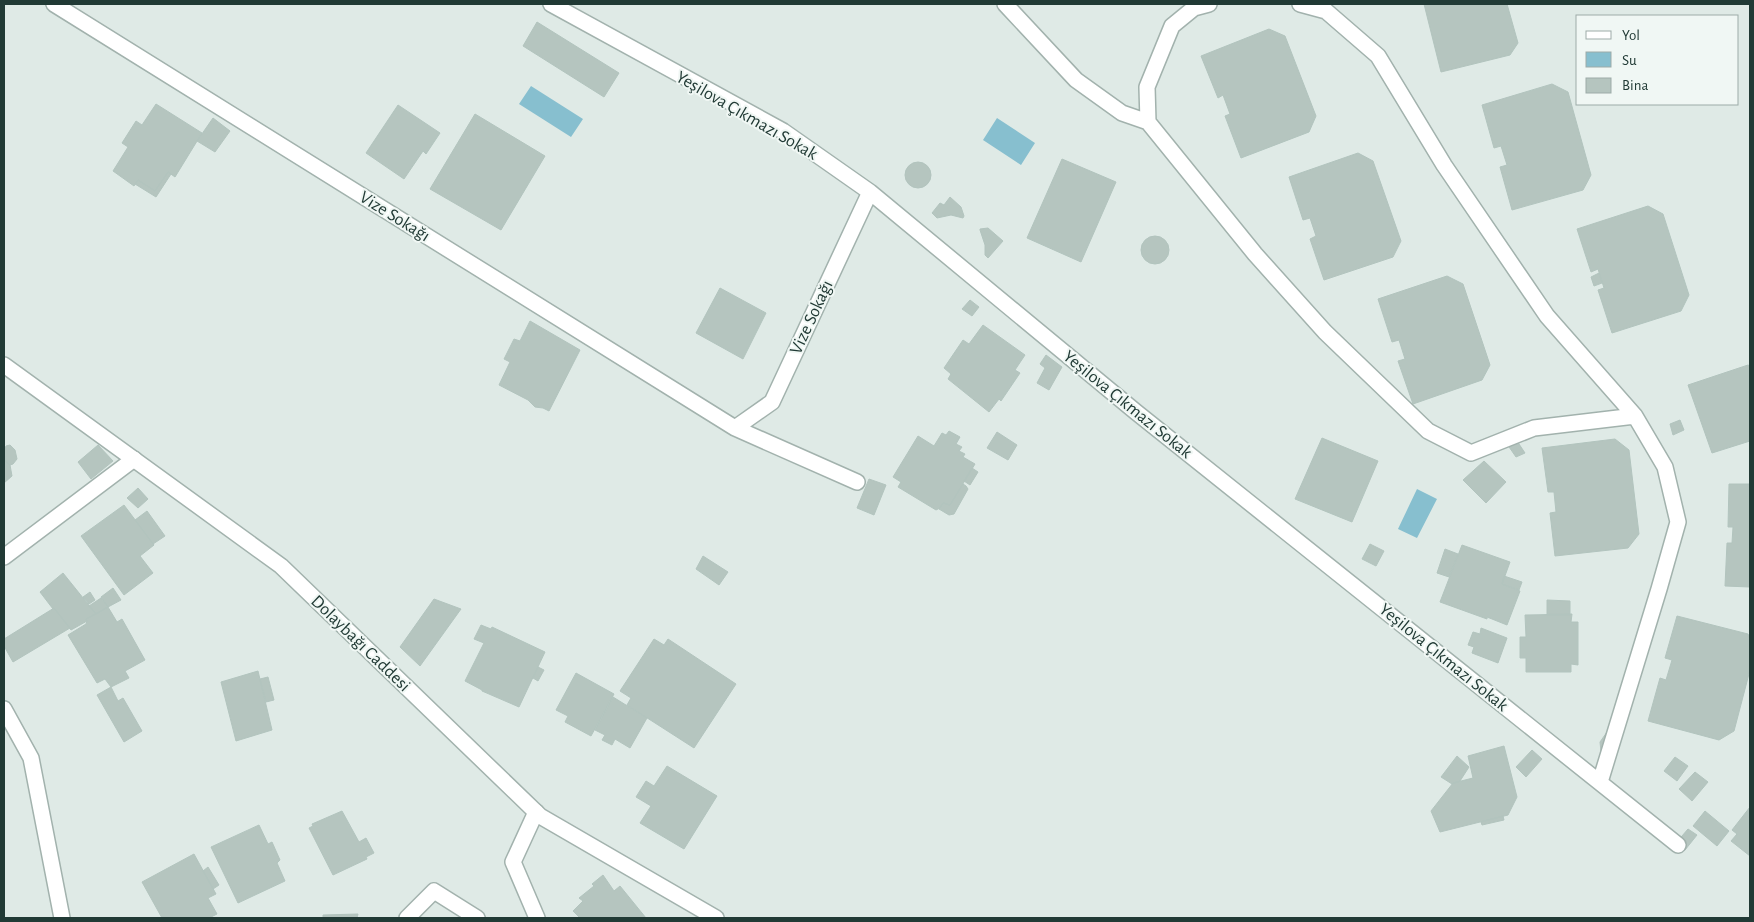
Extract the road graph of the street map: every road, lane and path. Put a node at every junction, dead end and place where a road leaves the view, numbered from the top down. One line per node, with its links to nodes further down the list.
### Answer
1 (54, 4): 10 (street, Vize Sokağı)
2 (551, 4): 7 (street, Yeşilova Çıkmazı Sokak)
3 (1005, 4): 6 (street)
4 (1210, 4): 6 (street)
5 (1300, 4): 9 (street)
6 (1148, 122): 9 (street)
7 (870, 192): 10 (street, Vize Sokağı); 15 (street, Yeşilova Çıkmazı Sokak)
8 (4, 365): 11 (street, Dolaybağı Caddesi)
9 (1635, 416): 15 (street)
10 (735, 428): 12 (street, Vize Sokağı)
11 (134, 459): 13 (street); 16 (street, Dolaybağı Caddesi)
12 (857, 482)
13 (4, 557)
14 (4, 709): 18 (street)
15 (1600, 782): 17 (street, Yeşilova Çıkmazı Sokak)
16 (536, 812): 21 (street); 22 (street, Dolaybağı Caddesi)
17 (1678, 845)
18 (62, 918)
19 (407, 918): 20 (street)
20 (476, 918)
21 (537, 918)
22 (716, 918)

